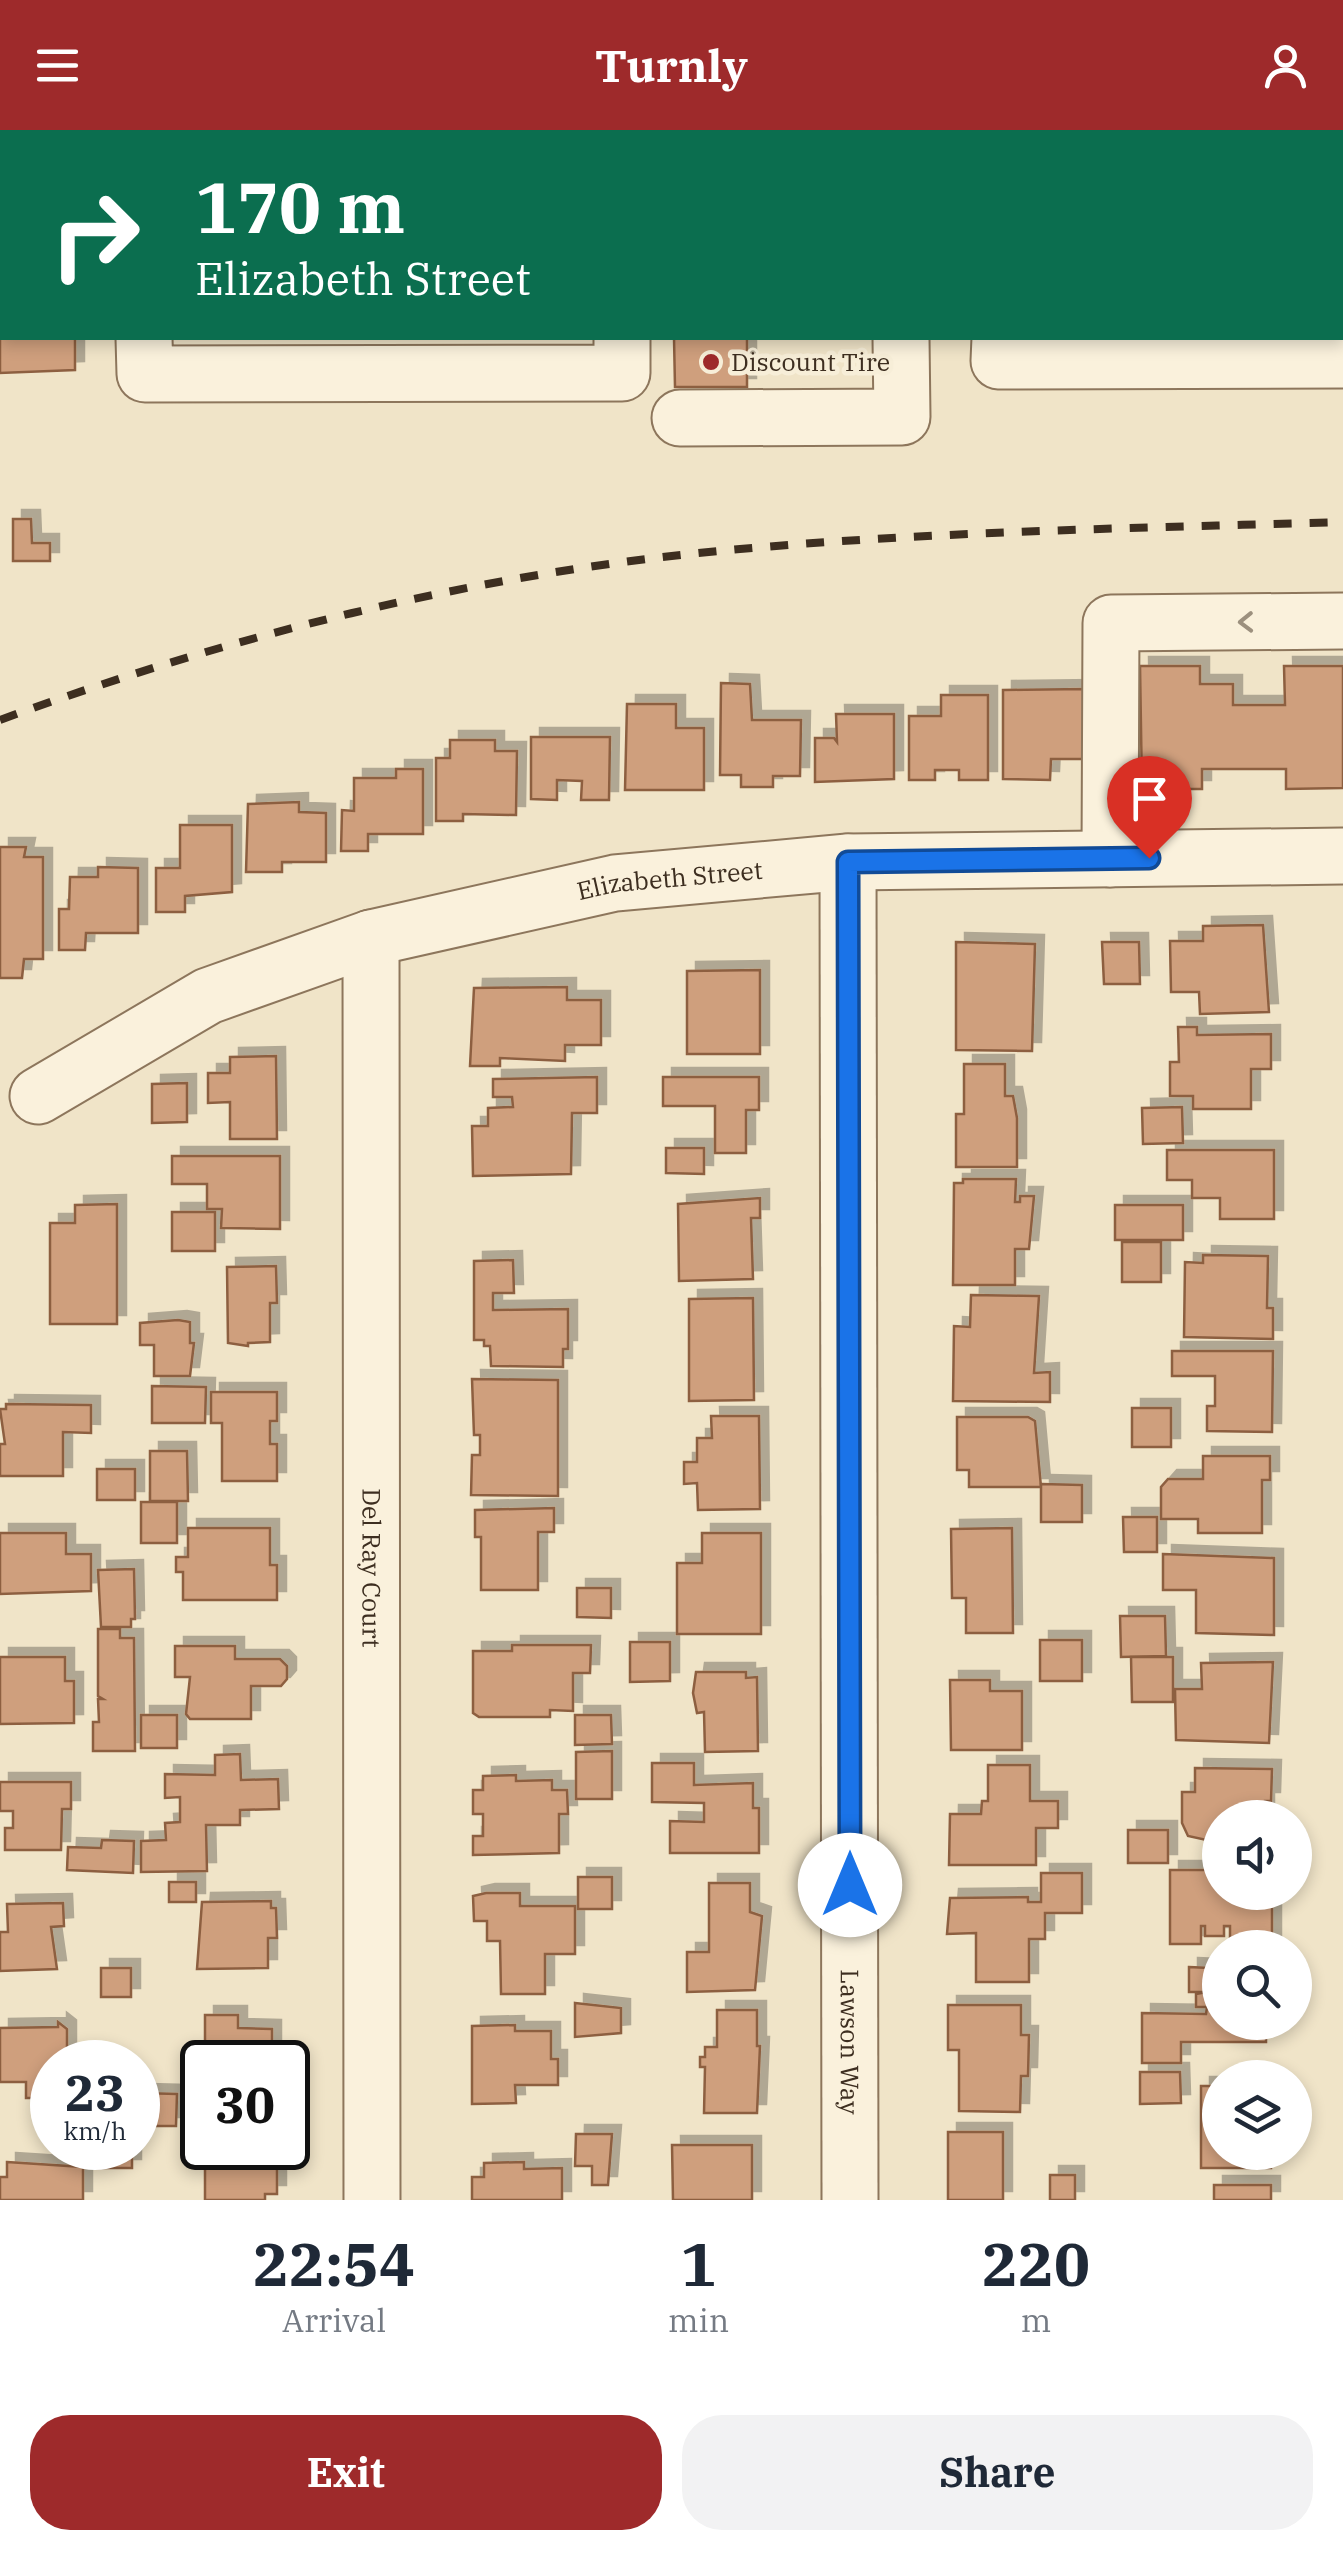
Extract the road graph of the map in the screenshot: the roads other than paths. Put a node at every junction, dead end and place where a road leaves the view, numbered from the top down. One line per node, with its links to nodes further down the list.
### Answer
1 (144, 340): 5 (street)
2 (622, 340): 5 (street)
3 (902, 340): 7 (street)
4 (1000, 340): 6 (street)
5 (392, 356)
6 (1343, 360)
7 (680, 418)
8 (1343, 621): 10 (street, one-way to 10)
9 (1343, 856): 10 (street, Elizabeth Street)
10 (1110, 859): 11 (street, Elizabeth Street)
11 (848, 862): 12 (street, Elizabeth Street); 15 (street, Lawson Way)
12 (370, 938): 13 (street, Elizabeth Street); 14 (street, Del Ray Court)
13 (38, 1096)
14 (372, 2200)
15 (850, 2200)

